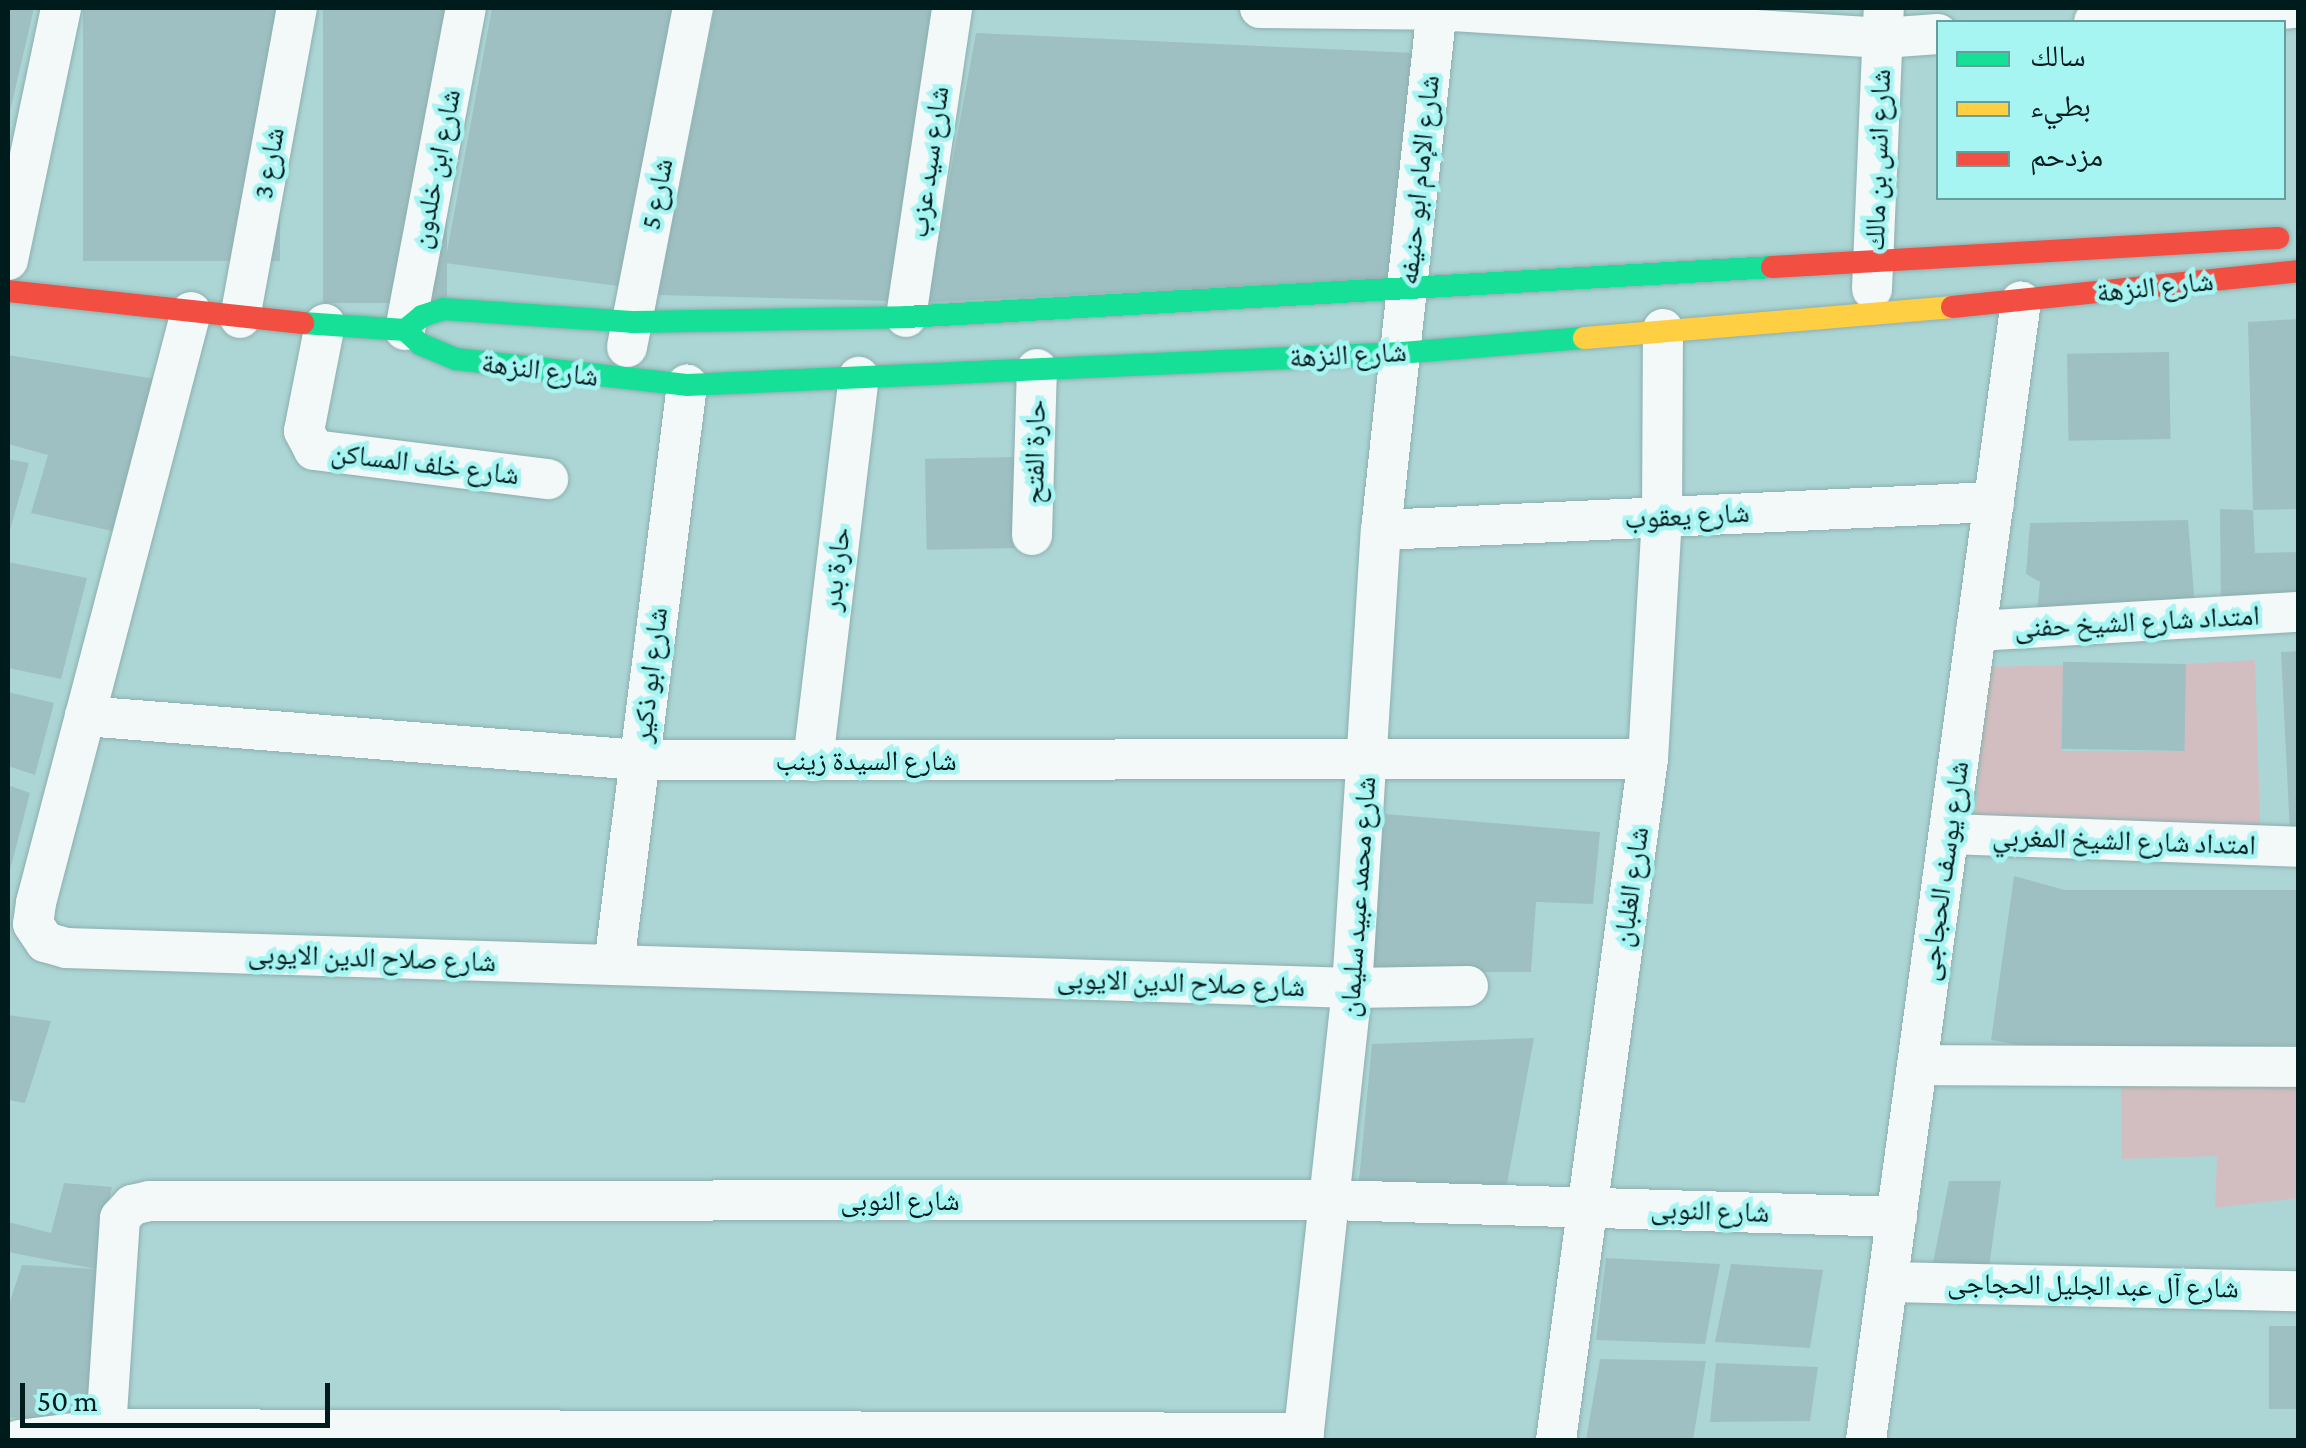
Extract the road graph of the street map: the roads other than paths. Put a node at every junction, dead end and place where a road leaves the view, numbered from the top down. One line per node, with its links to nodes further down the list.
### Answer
1 (60, 8): 14 (street)
2 (297, 8): 23 (street, شارع 3)
3 (466, 8): 26 (street, شارع ابن خلدون)
4 (693, 8): 24 (street, شارع 5)
5 (952, 8): 22 (street, شارع سيد عزب)
6 (1260, 8): 8 (street)
7 (2292, 8): 10 (street)
8 (1437, 9): 9 (street); 17 (street, شارع الإمام ابو حنيفه)
9 (1641, 15): 11 (street)
10 (2122, 20)
11 (1883, 23): 12 (street); 15 (street, شارع انس بن مالك)
12 (1936, 34)
13 (2298, 236): 15 (main road, شارع النزهة)
14 (8, 260)
15 (1873, 264): 17 (main road, شارع النزهة); 21 (street, شارع انس بن مالك)
16 (2298, 271): 19 (main road, شارع النزهة)
17 (1408, 290): 22 (main road, شارع النزهة); 28 (street, شارع الإمام ابو حنيفه)
18 (8, 291): 20 (main road, شارع النزهة)
19 (2022, 301): 21 (main road, شارع النزهة); 34 (street, شارع يوسف الحجاجى)
20 (191, 312): 23 (main road, شارع النزهة); 40 (street, شارع صلاح الدين الايوبى)
21 (1872, 312): 27 (main road, شارع النزهة)
22 (906, 317): 24 (main road, شارع النزهة)
23 (240, 318): 25 (main road, شارع النزهة)
24 (632, 322): 26 (main road, شارع النزهة); 31 (street, شارع 5)
25 (326, 324): 26 (main road, شارع النزهة); 33 (street, شارع خلف المساكن)
26 (405, 330): 31 (main road, شارع النزهة)
27 (1664, 330): 28 (main road, شارع النزهة); 35 (street, شارع الغلبان)
28 (1401, 353): 29 (main road, شارع النزهة); 36 (street, شارع محمد عبيد سليمان)
29 (1036, 369): 30 (main road, شارع النزهة); 37 (street, حارة الفتح)
30 (859, 377): 32 (main road, شارع النزهة); 43 (street, حارة بدر)
31 (620, 380): 32 (main road, شارع النزهة)
32 (687, 385): 42 (street, شارع ابو ذكير)
33 (548, 479)
34 (1994, 502): 35 (street, شارع يعقوب); 39 (street, شارع يوسف الحجاجى)
35 (1662, 517): 36 (street, شارع يعقوب); 41 (street, شارع الغلبان)
36 (1381, 530): 44 (street, شارع محمد عبيد سليمان)
37 (1032, 535)
38 (2298, 612): 39 (street, امتداد شارع الشيخ حفنى)
39 (1976, 631): 45 (street, شارع يوسف الحجاجى)
40 (85, 716): 42 (street, شارع السيدة زينب); 47 (street, شارع صلاح الدين الايوبى)
41 (1648, 759): 44 (street, شارع السيدة زينب); 53 (street, شارع الغلبان)
42 (638, 760): 43 (street, شارع السيدة زينب); 47 (street, شارع ابو ذكير)
43 (813, 761): 44 (street, شارع السيدة زينب)
44 (1368, 762): 49 (street, شارع محمد عبيد سليمان)
45 (1949, 834): 46 (street, امتداد شارع الشيخ المغربي); 50 (street, شارع يوسف الحجاجى)
46 (2298, 847)
47 (614, 965): 49 (street, شارع صلاح الدين الايوبى)
48 (1468, 986): 49 (street, شارع صلاح الدين الايوبى)
49 (1352, 988): 52 (street, شارع محمد عبيد سليمان)
50 (1918, 1065): 51 (street); 54 (street, شارع يوسف الحجاجى)
51 (2298, 1067)
52 (1332, 1200): 53 (street, شارع النوبى); 57 (street, شارع النوبى); 58 (street, شارع محمد عبيد سليمان)
53 (1588, 1208): 54 (street, شارع النوبى); 60 (street, شارع الغلبان)
54 (1897, 1217): 55 (street, شارع يوسف الحجاجى)
55 (1888, 1282): 56 (street, شارع آل عبد الجليل الحجاجى); 61 (street, شارع يوسف الحجاجى)
56 (2298, 1291)
57 (106, 1429): 58 (street); 59 (street)
58 (1304, 1436)
59 (19, 1440)
60 (1556, 1440)
61 (1866, 1440)

